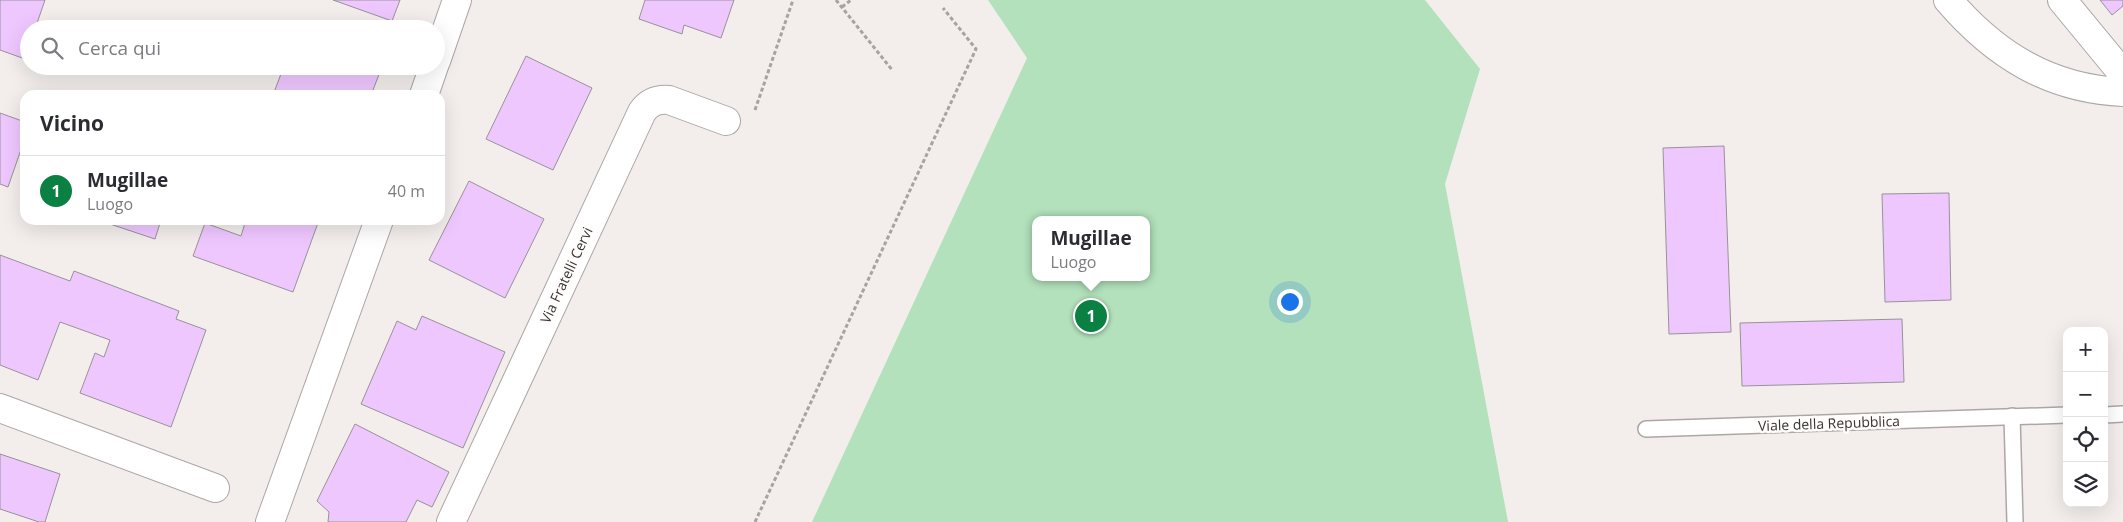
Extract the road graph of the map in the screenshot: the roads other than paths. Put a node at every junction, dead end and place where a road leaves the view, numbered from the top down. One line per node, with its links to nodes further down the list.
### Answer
1 (457, 0): 4 (street)
2 (1948, 0): 8 (street)
3 (2062, 0): 5 (street)
4 (445, 35)
5 (2123, 74)
6 (431, 75): 7 (street)
7 (426, 90)
8 (2123, 92)
9 (726, 121): 19 (street, Via Fratelli Cervi)
10 (377, 225): 18 (street)
11 (0, 408): 17 (street)
12 (2123, 414): 14 (lane)
13 (2063, 415): 15 (lane, Viale della Repubblica)
14 (2108, 415)
15 (2012, 416): 16 (lane, Viale della Repubblica); 20 (lane)
16 (1646, 429)
17 (215, 488)
18 (270, 522)
19 (451, 522)
20 (2015, 522)

